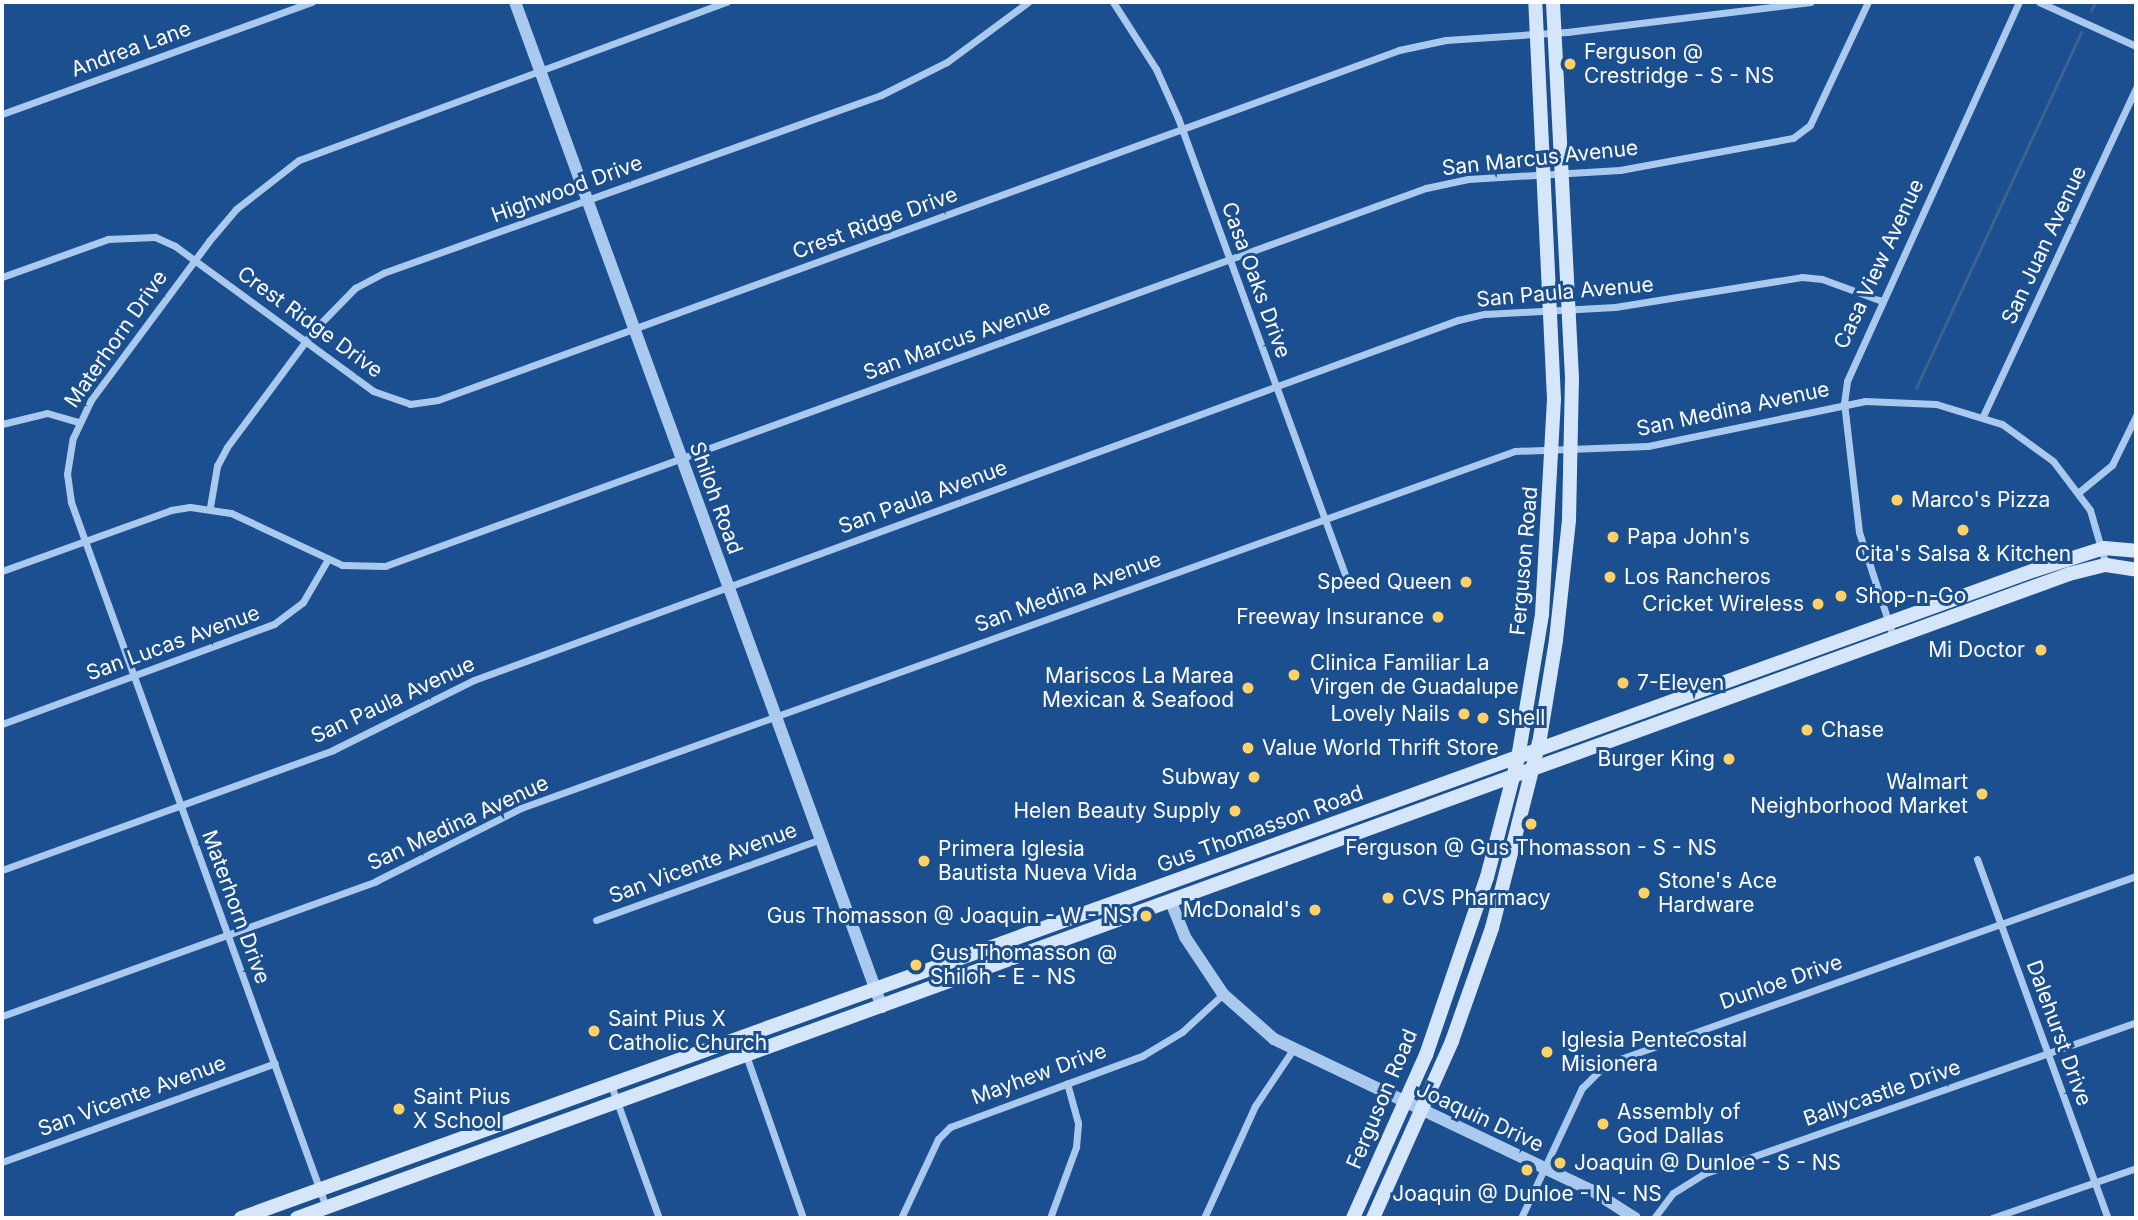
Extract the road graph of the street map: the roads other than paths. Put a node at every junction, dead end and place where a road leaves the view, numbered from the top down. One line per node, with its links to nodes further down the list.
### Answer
1 (312, 2): 17 (street, Andrea Lane)
2 (515, 2): 15 (street, Shiloh Road)
3 (727, 2): 15 (street, Materhorn Drive)
4 (1028, 2): 21 (street, Highwood Drive)
5 (1113, 2): 18 (street, Casa Oaks Drive)
6 (1535, 2): 13 (main road, Ferguson Road)
7 (1553, 2): 12 (main road, Ferguson Road)
8 (1810, 2): 12 (street, Crest Ridge Drive)
9 (1868, 2): 19 (street, San Marcus Avenue)
10 (2019, 2): 25 (street, Casa View Avenue)
11 (2039, 2): 14 (street)
12 (1554, 33): 13 (street, Crest Ridge Drive); 19 (main road, Ferguson Road)
13 (1537, 35): 18 (street, Crest Ridge Drive); 20 (main road, Ferguson Road)
14 (2136, 46)
15 (540, 70): 21 (street, Shiloh Road); 22 (street, Materhorn Drive)
16 (2136, 88): 32 (street, San Juan Avenue)
17 (2, 114)
18 (1183, 129): 23 (street, Casa Oaks Drive); 28 (street, Crest Ridge Drive)
19 (1562, 174): 20 (street, San Marcus Avenue); 26 (main road, Ferguson Road)
20 (1544, 175): 23 (street, San Marcus Avenue); 27 (main road, Ferguson Road)
21 (587, 200): 28 (street, Shiloh Road); 29 (street, Highwood Drive)
22 (195, 259): 24 (street, Crest Ridge Drive); 29 (street, Crest Ridge Drive); 34 (street, Materhorn Drive)
23 (1230, 260): 30 (street, Casa Oaks Drive); 38 (street, San Marcus Avenue)
24 (2, 278)
25 (1882, 301): 26 (street, San Paula Avenue); 31 (street, Casa View Avenue)
26 (1569, 310): 27 (street, San Paula Avenue); 37 (main road, Ferguson Road)
27 (1551, 311): 30 (street, San Paula Avenue); 36 (main road, Ferguson Road)
28 (634, 329): 29 (street, Crest Ridge Drive); 38 (street, Shiloh Road)
29 (307, 341): 40 (street, Highwood Drive)
30 (1277, 388): 41 (street, Casa Oaks Drive); 50 (street, San Paula Avenue)
31 (1844, 403): 32 (street, San Medina Avenue); 37 (street, San Medina Avenue); 52 (street, Casa View Avenue)
32 (1983, 416): 39 (street, San Medina Avenue)
33 (2136, 416): 39 (street)
34 (78, 422): 35 (street); 42 (street, Materhorn Drive)
35 (2, 424)
36 (1555, 449): 37 (street, San Medina Avenue); 41 (street, San Medina Avenue); 58 (main road, Ferguson Road)
37 (1572, 449): 57 (main road, Ferguson Road)
38 (681, 458): 45 (street, San Marcus Avenue); 50 (street, Shiloh Road)
39 (2078, 492): 43 (street, San Medina Avenue)
40 (210, 507): 42 (street, San Marcus Avenue); 45 (street, San Marcus Avenue)
41 (1324, 518): 49 (street, Casa Oaks Drive); 55 (street, San Medina Avenue)
42 (85, 541): 48 (street, San Marcus Avenue); 53 (street, Materhorn Drive)
43 (2104, 548): 44 (main road, Gus Thomasson Road); 46 (street, San Medina Avenue); 51 (main road, Gus Thomasson Road)
44 (2136, 551)
45 (328, 559): 53 (street, San Lucas Avenue)
46 (2106, 565): 47 (main road, Gus Thomasson Road); 51 (main road, Gus Thomasson Road)
47 (2136, 570)
48 (2, 571)
49 (1347, 579)
50 (728, 587): 55 (street, Shiloh Road); 62 (street, San Paula Avenue)
51 (1998, 591): 52 (main road, Gus Thomasson Road)
52 (1891, 629): 54 (main road, Gus Thomasson Road)
53 (133, 676): 56 (street, San Lucas Avenue); 62 (street, Materhorn Drive)
54 (1733, 688): 57 (main road, Gus Thomasson Road); 59 (main road, Gus Thomasson Road)
55 (776, 716): 65 (street, Shiloh Road); 74 (street, San Medina Avenue)
56 (2, 724)
57 (1537, 751): 58 (main road, Gus Thomasson Road); 59 (main road, Ferguson Road)
58 (1518, 758): 60 (main road, Ferguson Road); 61 (main road, Gus Thomasson Road)
59 (1532, 769): 60 (main road, Gus Thomasson Road); 89 (main road, Ferguson Road)
60 (1513, 777): 63 (main road, Gus Thomasson Road); 88 (main road, Ferguson Road)
61 (1413, 796): 63 (main road); 64 (main road, Gus Thomasson Road)
62 (180, 806): 68 (street, San Paula Avenue); 74 (street, Materhorn Drive)
63 (1408, 816): 66 (main road, Gus Thomasson Road)
64 (1299, 837): 66 (main road); 70 (main road, Gus Thomasson Road)
65 (821, 839): 72 (street, San Vicente Avenue); 75 (street, Shiloh Road)
66 (1305, 853): 71 (main road, Gus Thomasson Road)
67 (1977, 859): 73 (street, Dalehurst Drive)
68 (2, 870)
69 (2136, 876): 73 (street, Dunloe Drive)
70 (1166, 885): 71 (main road); 75 (main road, Gus Thomasson Road)
71 (1171, 902): 76 (street, Joaquin Drive); 77 (main road, Gus Thomasson Road)
72 (596, 920)
73 (2000, 924): 82 (street, Dalehurst Drive); 93 (street, Dunloe Drive)
74 (227, 933): 78 (street, San Medina Avenue); 84 (street, Materhorn Drive)
75 (876, 990): 77 (street, Shiloh Road); 80 (main road, Gus Thomasson Road)
76 (1223, 994): 81 (street, Joaquin Drive); 85 (street, Mayhew Drive)
77 (882, 1007): 83 (main road, Gus Thomasson Road)
78 (2, 1016)
79 (2136, 1022): 82 (street, Ballycastle Drive)
80 (740, 1038): 83 (street); 86 (main road, Gus Thomasson Road)
81 (1292, 1051): 88 (street, Joaquin Drive); 104 (street)
82 (2048, 1054): 95 (street, Dalehurst Drive); 109 (street, Ballycastle Drive)
83 (747, 1056): 87 (main road, Gus Thomasson Road); 101 (street)
84 (275, 1063): 92 (street, San Vicente Avenue); 96 (street, Materhorn Drive)
85 (1067, 1083): 102 (street, Mayhew Drive); 103 (street)
86 (611, 1084): 87 (street); 90 (main road, Gus Thomasson Road)
87 (618, 1102): 91 (main road, Gus Thomasson Road); 100 (street)
88 (1406, 1104): 89 (street, Joaquin Drive); 105 (main road, Ferguson Road)
89 (1422, 1112): 93 (street, Joaquin Drive); 106 (main road, Ferguson Road)
90 (451, 1143): 91 (street); 96 (main road, Gus Thomasson Road)
91 (458, 1160): 97 (main road, Gus Thomasson Road)
92 (2, 1162)
93 (1544, 1168): 107 (street, Dunloe Drive); 108 (street, Joaquin Drive)
94 (2136, 1168): 95 (street)
95 (2095, 1182): 110 (street); 111 (street, Dalehurst Drive)
96 (320, 1189): 97 (street, Materhorn Drive); 98 (main road, Gus Thomasson Road)
97 (327, 1208): 99 (main road, Gus Thomasson Road)
98 (241, 1218)
99 (297, 1218)
100 (659, 1218)
101 (803, 1218)
102 (901, 1218)
103 (1050, 1218)
104 (1204, 1218)
105 (1353, 1218)
106 (1373, 1218)
107 (1521, 1218)
108 (1635, 1218)
109 (1654, 1218)
110 (1992, 1218)
111 (2108, 1218)

